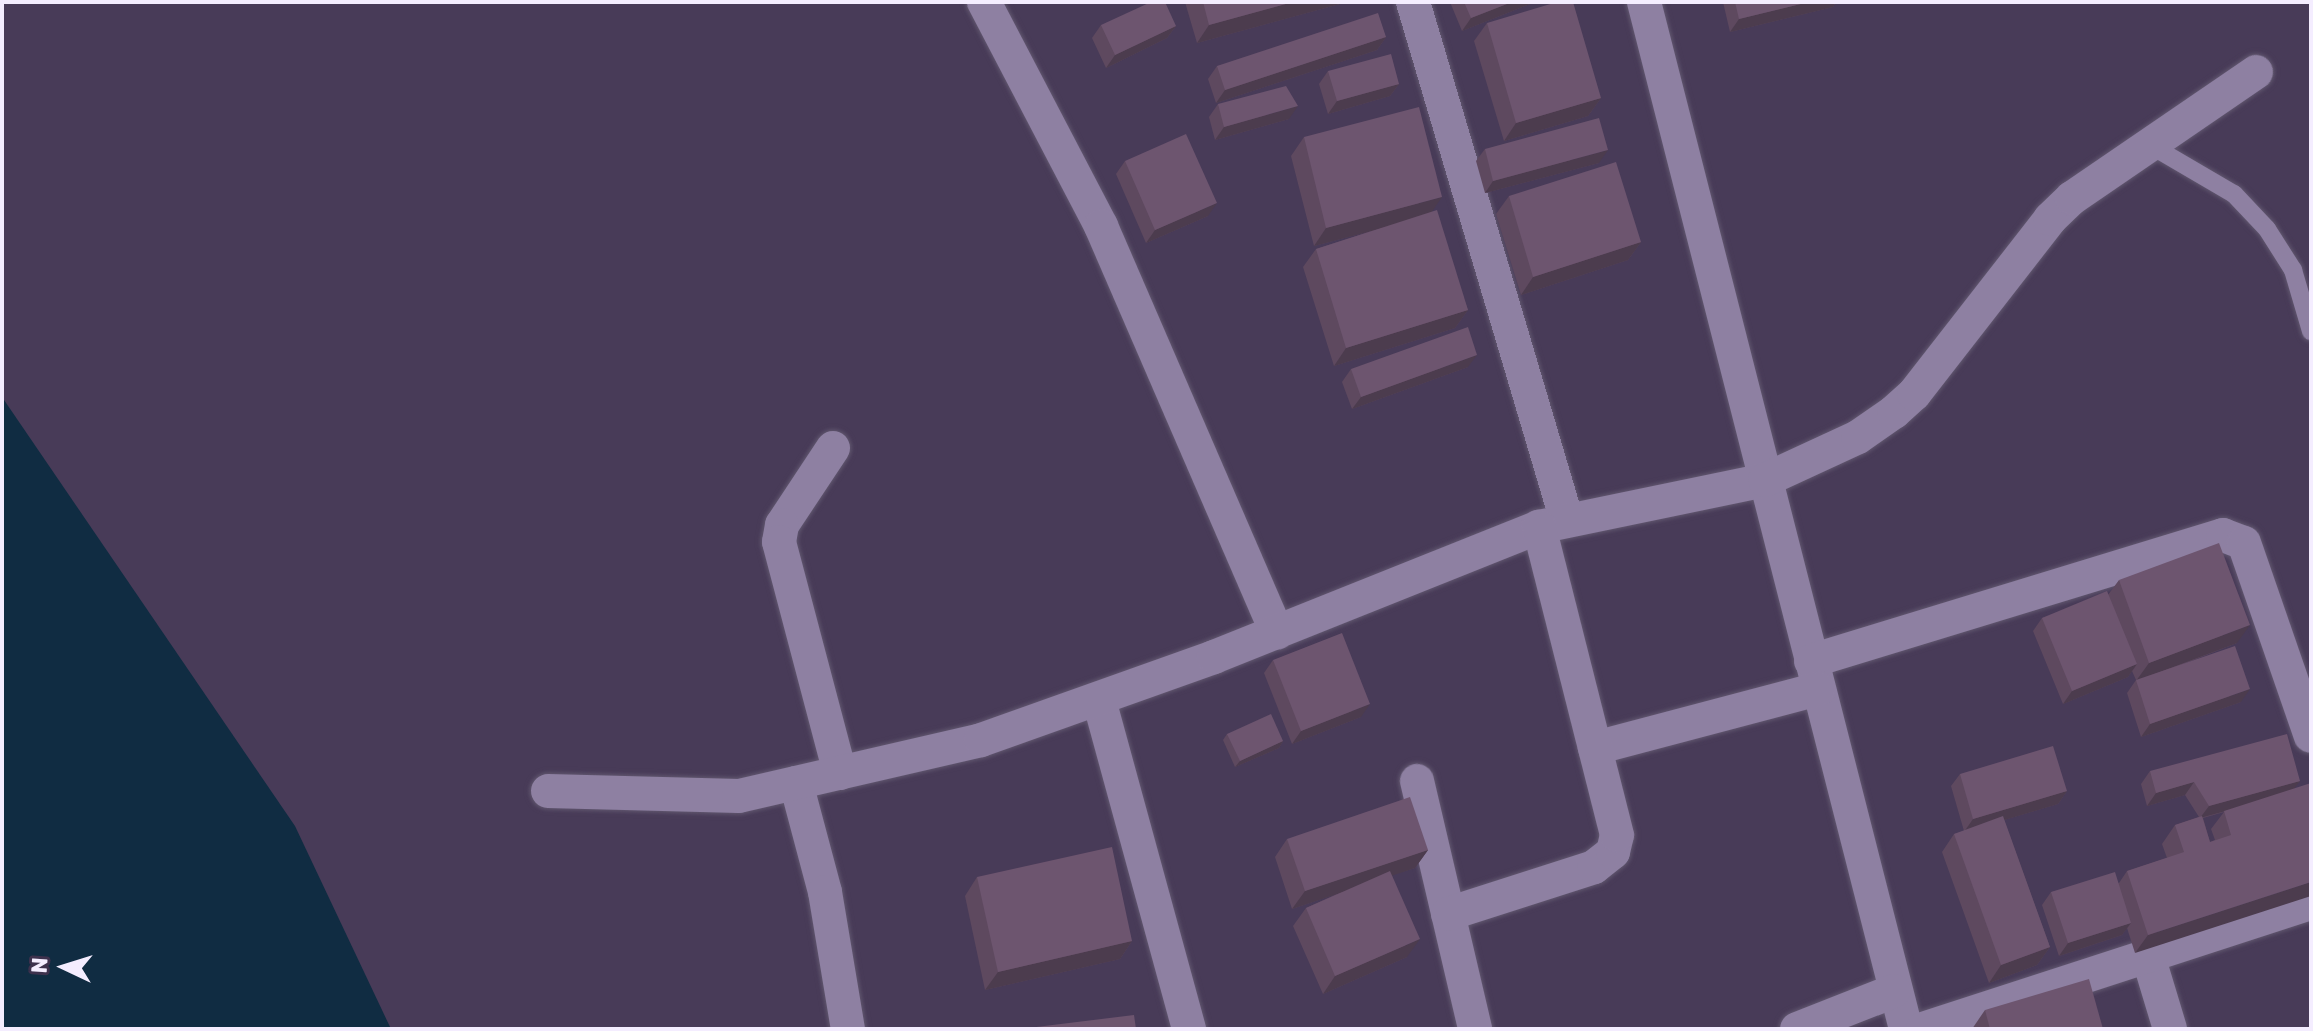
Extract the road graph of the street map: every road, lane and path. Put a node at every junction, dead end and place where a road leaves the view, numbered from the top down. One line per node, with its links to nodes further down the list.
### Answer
1 (984, 2): 10 (street)
2 (1413, 2): 9 (street)
3 (1644, 2): 8 (street)
4 (2256, 72): 5 (street)
5 (2150, 145): 6 (lane); 8 (street)
6 (2311, 331)
7 (833, 448): 15 (street)
8 (1765, 480): 9 (street); 11 (street)
9 (1553, 524): 10 (street); 14 (street)
10 (1277, 633): 12 (street)
11 (1814, 675): 13 (street); 14 (street); 22 (street)
12 (1099, 700): 15 (street); 24 (street)
13 (2311, 736)
14 (1595, 748): 20 (street)
15 (840, 773): 17 (street)
16 (1417, 781): 20 (street)
17 (796, 783): 18 (street); 23 (street)
18 (548, 791)
19 (2311, 903): 21 (street)
20 (1448, 914): 25 (street)
21 (2148, 956): 28 (street); 29 (street)
22 (1894, 991): 26 (street); 27 (street)
23 (848, 1029)
24 (1189, 1029)
25 (1475, 1029)
26 (1797, 1029)
27 (1906, 1029)
28 (1923, 1029)
29 (2170, 1029)

